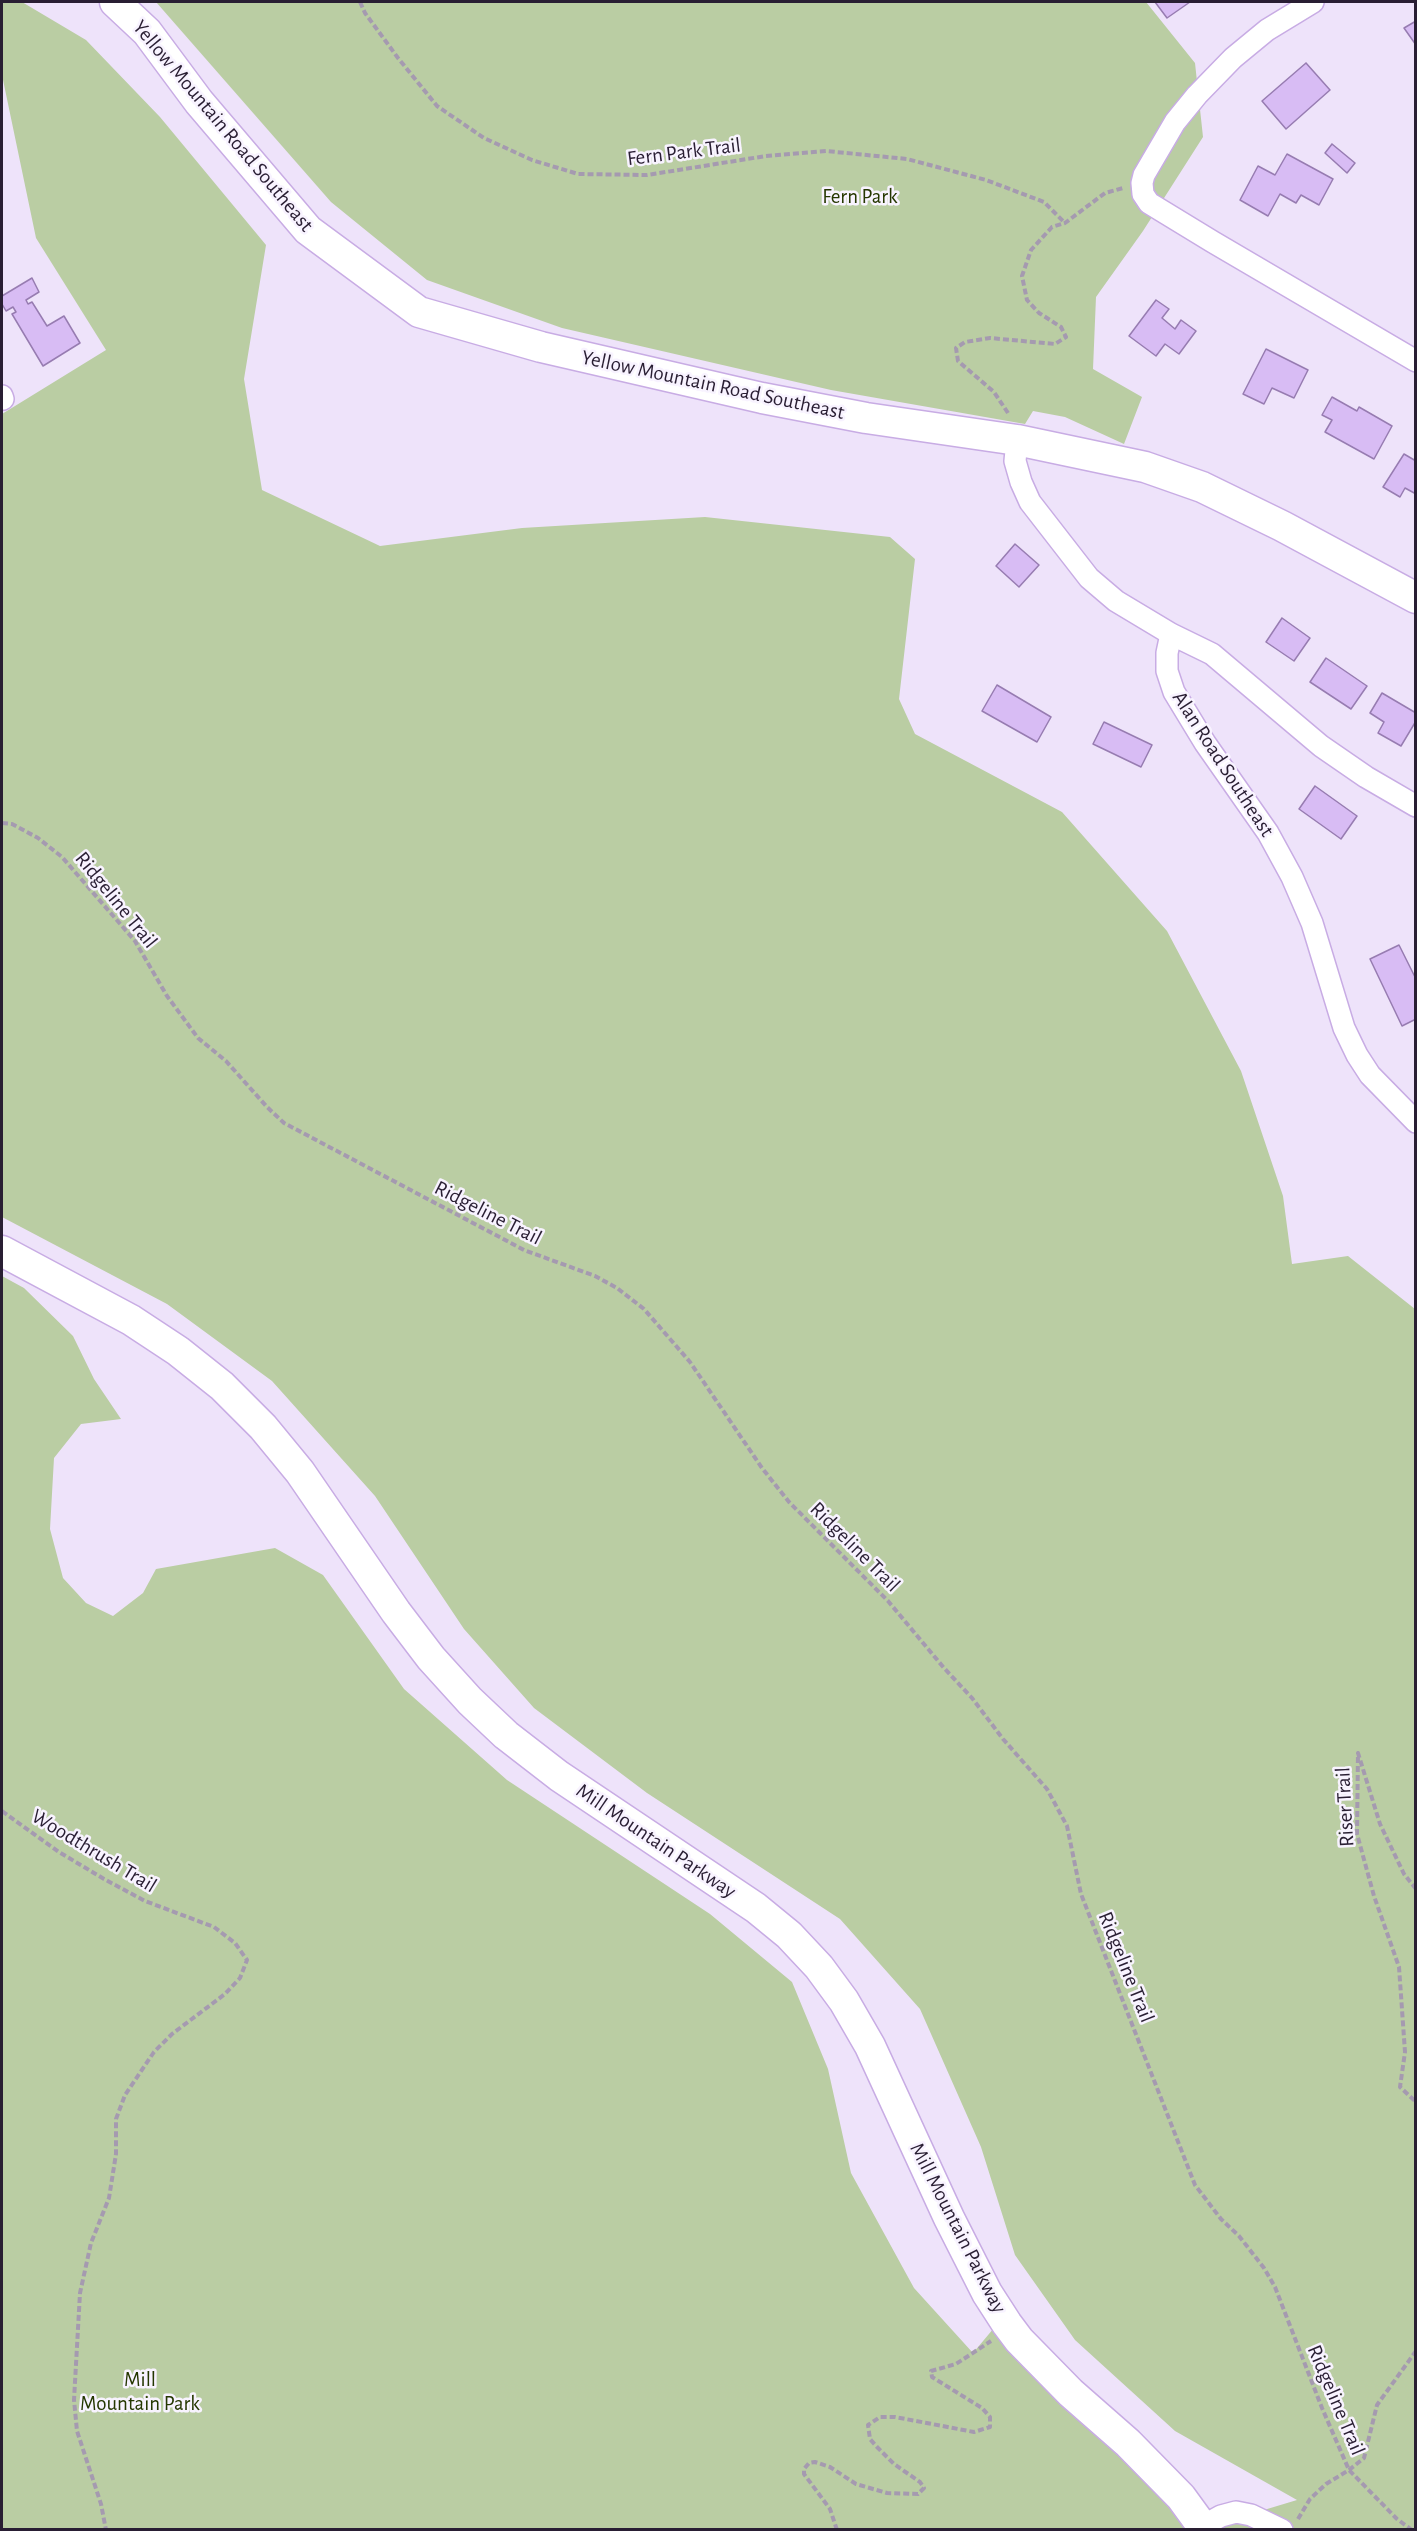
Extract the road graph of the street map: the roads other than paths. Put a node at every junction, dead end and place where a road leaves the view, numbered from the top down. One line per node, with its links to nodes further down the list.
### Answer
1 (115, 2): 4 (street, Yellow Mountain Road Southeast)
2 (1313, 2): 3 (street)
3 (1416, 361)
4 (1017, 440): 5 (street, Yellow Mountain Road Southeast); 6 (street)
5 (1416, 598)
6 (1171, 634): 7 (street); 8 (street, Alan Road Southeast)
7 (1416, 806)
8 (1416, 1122)
9 (2, 1251): 11 (street, Mill Mountain Parkway)
10 (1288, 2527): 11 (street)
11 (1204, 2528)

